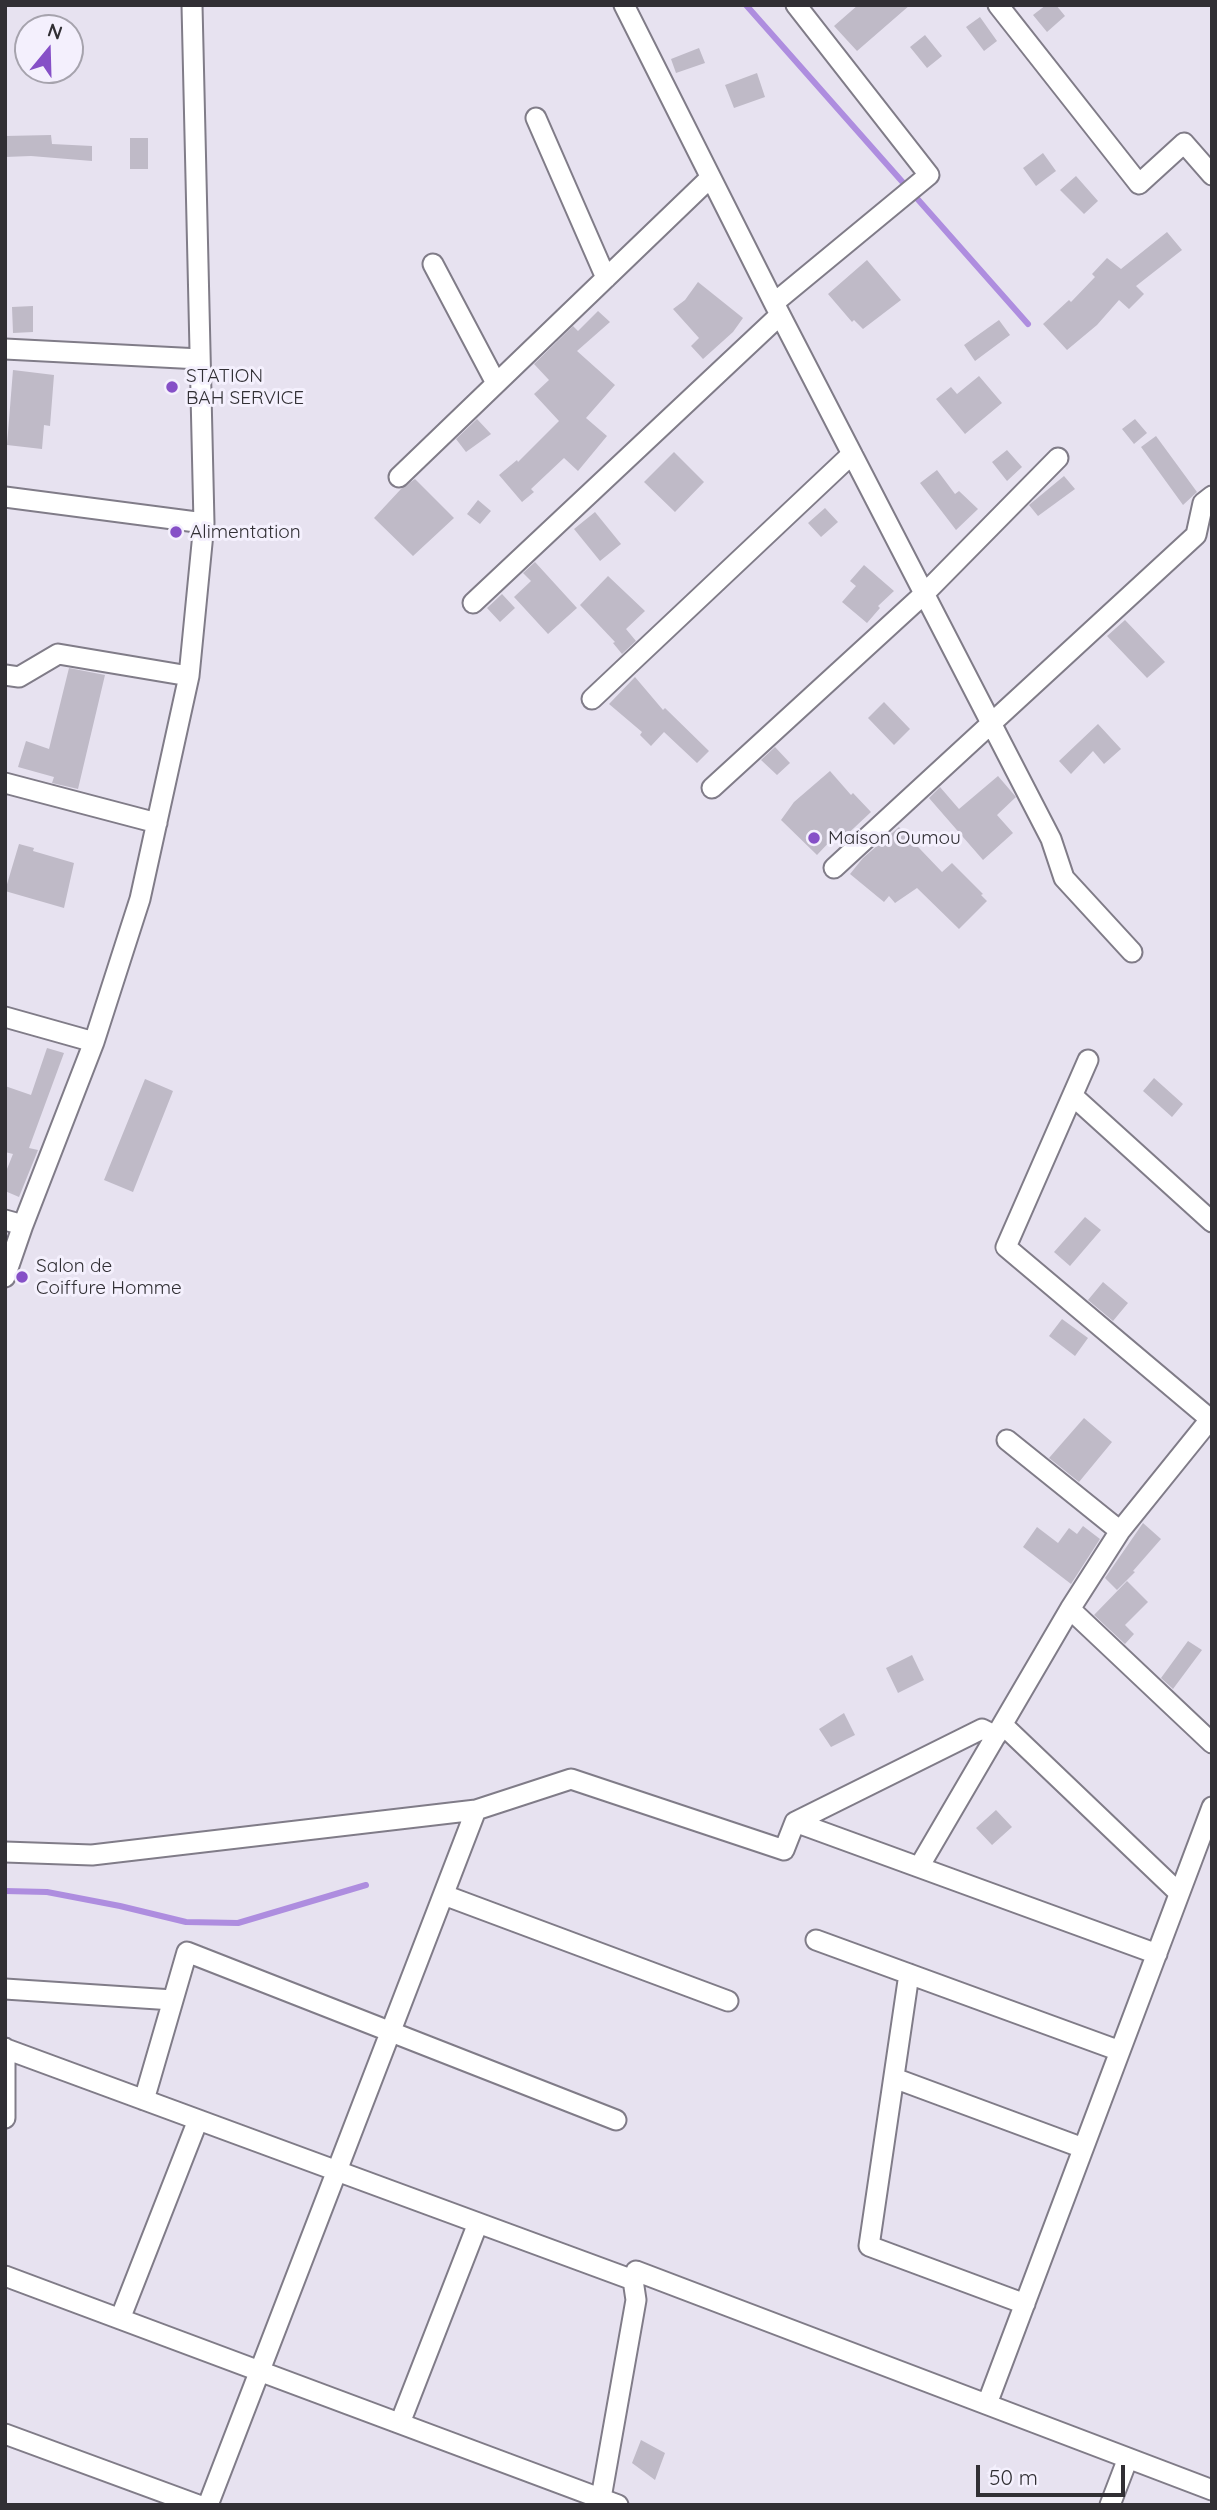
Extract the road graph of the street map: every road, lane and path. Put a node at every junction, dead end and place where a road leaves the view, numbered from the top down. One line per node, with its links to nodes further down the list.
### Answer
1 (192, 5): 12 (street)
2 (624, 5): 7 (street)
3 (796, 5): 10 (street)
4 (998, 5): 6 (street)
5 (536, 118): 9 (street)
6 (1212, 175)
7 (710, 178): 9 (street); 10 (street)
8 (433, 264): 13 (street)
9 (606, 278): 13 (street)
10 (777, 309): 14 (street); 21 (street)
11 (5, 349): 12 (street)
12 (200, 359): 19 (street)
13 (496, 383): 16 (street)
14 (852, 454): 20 (street); 24 (street)
15 (1058, 458): 20 (street)
16 (399, 477)
17 (1212, 496): 25 (street)
18 (5, 497): 19 (street)
19 (204, 523): 23 (street)
20 (924, 594): 25 (street); 27 (street)
21 (473, 603)
22 (5, 675): 23 (street)
23 (189, 676): 28 (street)
24 (592, 699)
25 (992, 723): 29 (street); 30 (street)
26 (5, 783): 28 (street)
27 (712, 788)
28 (157, 823): 32 (street)
29 (834, 868)
30 (1132, 952)
31 (5, 1017): 32 (street)
32 (94, 1042): 35 (street)
33 (1088, 1060): 34 (street)
34 (1073, 1096): 36 (street); 38 (street)
35 (14, 1222): 37 (street)
36 (1212, 1222)
37 (5, 1277)
38 (1211, 1418): 40 (street)
39 (1007, 1440): 40 (street)
40 (1120, 1531): 41 (street)
41 (1070, 1609): 42 (street); 43 (street)
42 (1000, 1730): 46 (street); 48 (street); 49 (street)
43 (1212, 1743)
44 (1212, 1807): 49 (street)
45 (476, 1810): 46 (street); 47 (street); 50 (street)
46 (795, 1822): 48 (street)
47 (5, 1852)
48 (919, 1867): 52 (street)
49 (1179, 1893): 52 (street)
50 (443, 1895): 56 (street); 57 (street)
51 (816, 1940): 53 (street)
52 (1157, 1954): 59 (street)
53 (909, 1974): 59 (street); 60 (street)
54 (5, 1989): 55 (street)
55 (173, 2000): 57 (street); 61 (street)
56 (728, 2001)
57 (391, 2032): 64 (street); 66 (street)
58 (6, 2048): 61 (street); 62 (street)
59 (1120, 2051): 65 (street)
60 (894, 2078): 65 (street); 70 (street)
61 (144, 2100): 63 (street)
62 (5, 2118)
63 (198, 2120): 66 (street); 71 (street)
64 (616, 2120)
65 (1083, 2148): 70 (street)
66 (337, 2171): 67 (street); 72 (street)
67 (478, 2223): 69 (street); 74 (street)
68 (5, 2276): 71 (street)
69 (633, 2280): 73 (street); 78 (street)
70 (1025, 2304): 73 (street)
71 (120, 2319): 72 (street)
72 (260, 2371): 74 (street); 80 (street)
73 (987, 2404): 76 (street)
74 (400, 2423): 78 (street)
75 (5, 2434): 79 (street)
76 (1128, 2458): 77 (street); 81 (street)
77 (1212, 2490)
78 (609, 2501)
79 (198, 2505)
80 (208, 2505)
81 (1110, 2505)

